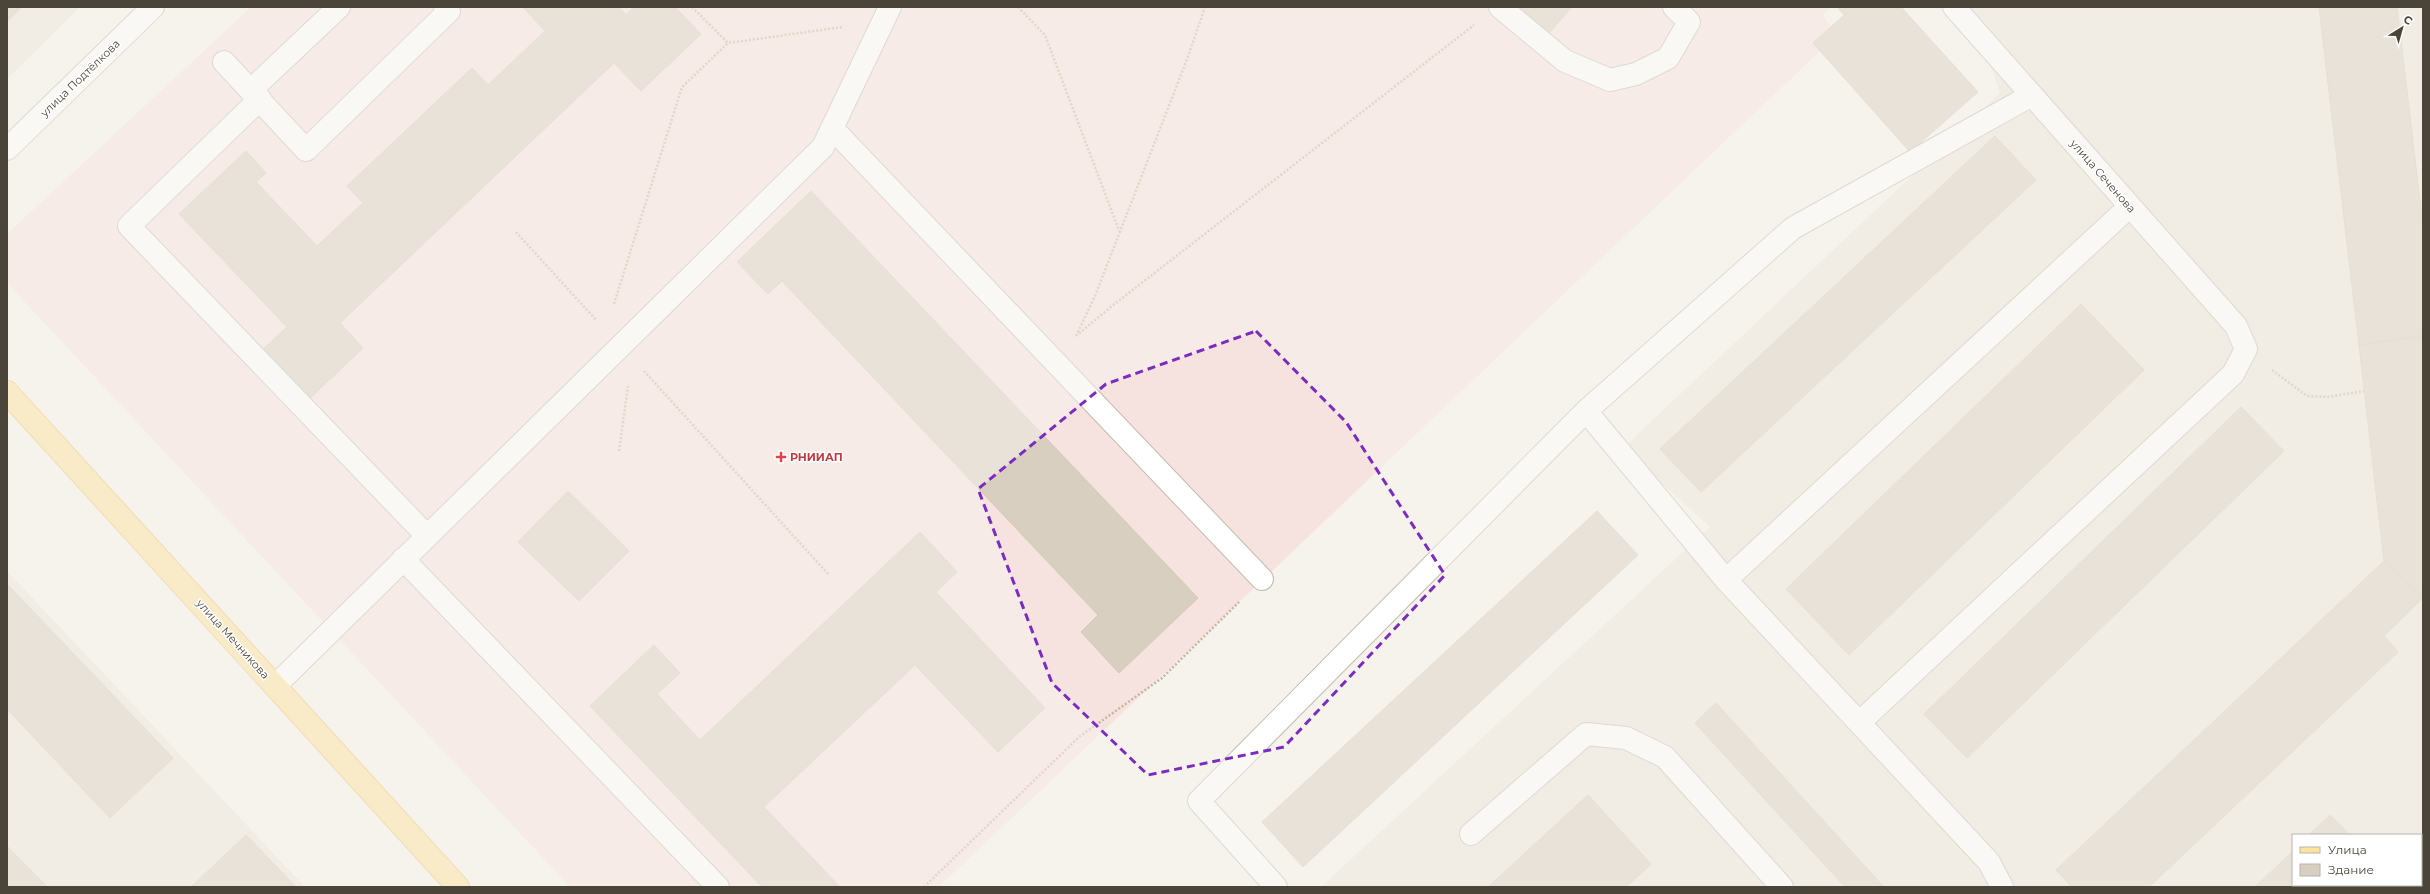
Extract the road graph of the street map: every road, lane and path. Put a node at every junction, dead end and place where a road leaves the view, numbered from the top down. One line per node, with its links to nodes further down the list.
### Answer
1 (153, 7): 17 (street, улица Подтёлкова)
2 (340, 7): 14 (street)
3 (446, 7): 14 (street)
4 (692, 7): 12 (path)
5 (890, 7): 12 (street)
6 (1018, 7): 20 (path)
7 (1205, 7): 20 (path)
8 (1500, 7): 9 (street)
9 (1674, 7)
10 (1954, 7): 15 (street, улица Сеченова)
11 (1478, 22): 20 (path)
12 (877, 34): 16 (street)
13 (224, 62): 14 (street)
14 (256, 95): 28 (street)
15 (2032, 95): 18 (street, улица Сеченова); 26 (street)
16 (832, 128): 28 (street); 30 (street)
17 (7, 149)
18 (2129, 207): 22 (street, улица Сеченова); 31 (street)
19 (516, 232): 21 (path)
20 (1120, 233)
21 (600, 325)
22 (2246, 349): 24 (path); 33 (street)
23 (629, 381): 27 (path)
24 (2364, 391)
25 (7, 392): 32 (main road, улица Мечникова)
26 (1586, 411): 31 (street); 38 (street)
27 (619, 451)
28 (427, 536): 29 (street)
29 (403, 559): 32 (street); 36 (street)
30 (1262, 579): 37 (path)
31 (1726, 580): 33 (street)
32 (275, 686): 35 (main road, улица Мечникова)
33 (1860, 722): 40 (street)
34 (1471, 834): 39 (street)
35 (458, 887)
36 (718, 887)
37 (924, 887)
38 (1276, 887)
39 (1782, 887)
40 (2002, 887)

